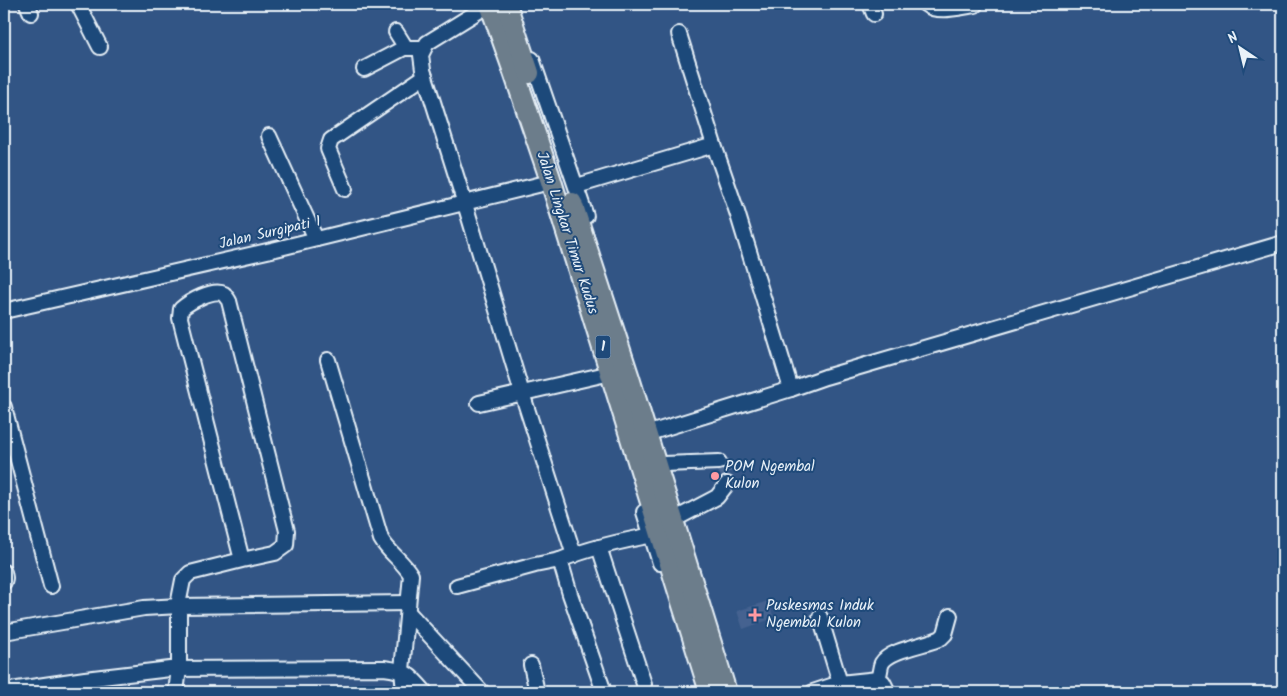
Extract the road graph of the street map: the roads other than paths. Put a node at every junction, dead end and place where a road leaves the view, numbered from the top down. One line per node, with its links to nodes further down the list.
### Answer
1 (78, 4): 9 (street)
2 (506, 4): 29 (highway, Jalan Lingkar Timur Kudus / 1)
3 (514, 4): 17 (street)
4 (925, 4): 6 (street)
5 (484, 5): 11 (street); 16 (street); 31 (highway, Jalan Lingkar Timur Kudus / 1)
6 (975, 5)
7 (396, 32): 10 (street)
8 (679, 34): 15 (street)
9 (100, 47)
10 (406, 48): 11 (street); 12 (street)
11 (423, 48): 13 (street)
12 (364, 69)
13 (424, 76): 18 (street); 19 (street)
14 (269, 136): 20 (street)
15 (714, 145): 17 (street); 25 (street)
16 (542, 184): 19 (street, Jalan Surgipati 1); 24 (street)
17 (577, 186): 29 (street)
18 (345, 189)
19 (465, 204): 20 (street, Jalan Surgipati 1); 26 (street)
20 (316, 239): 22 (street, Jalan Surgipati 1)
21 (1283, 243): 25 (street)
22 (4, 311)
23 (328, 360): 43 (street)
24 (602, 375): 26 (street); 31 (street)
25 (791, 389): 29 (street)
26 (522, 393): 27 (street); 35 (street)
27 (479, 403)
28 (4, 407): 40 (street)
29 (650, 433): 31 (highway, Jalan Lingkar Timur Kudus / 1)
30 (719, 462): 31 (street)
31 (648, 468): 33 (highway, Jalan Lingkar Timur Kudus / 1)
32 (727, 484): 33 (street)
33 (666, 527): 34 (street); 60 (street); 61 (highway, Jalan Lingkar Timur Kudus / 1); 62 (highway, Jalan Lingkar Timur Kudus / 1); 63 (street)
34 (599, 547): 35 (street); 52 (street)
35 (574, 554): 37 (street)
36 (242, 560): 36 (street); 42 (street)
37 (560, 560): 41 (street); 59 (street)
38 (4, 572): 39 (street)
39 (4, 582)
40 (51, 586)
41 (457, 586)
42 (179, 606): 43 (street); 46 (street); 48 (street)
43 (408, 607): 49 (street); 57 (street)
44 (950, 616): 50 (street)
45 (820, 618): 51 (street)
46 (4, 632)
47 (531, 665): 58 (street)
48 (179, 669): 49 (street); 53 (street); 54 (street)
49 (402, 670): 55 (street); 56 (street)
50 (878, 679): 51 (street); 65 (street)
51 (840, 683): 64 (street)
52 (644, 684)
53 (4, 691)
54 (176, 692)
55 (404, 692)
56 (425, 692)
57 (482, 692)
58 (537, 692)
59 (604, 692)
60 (700, 692)
61 (710, 692)
62 (726, 692)
63 (734, 692)
64 (814, 692)
65 (888, 692)

